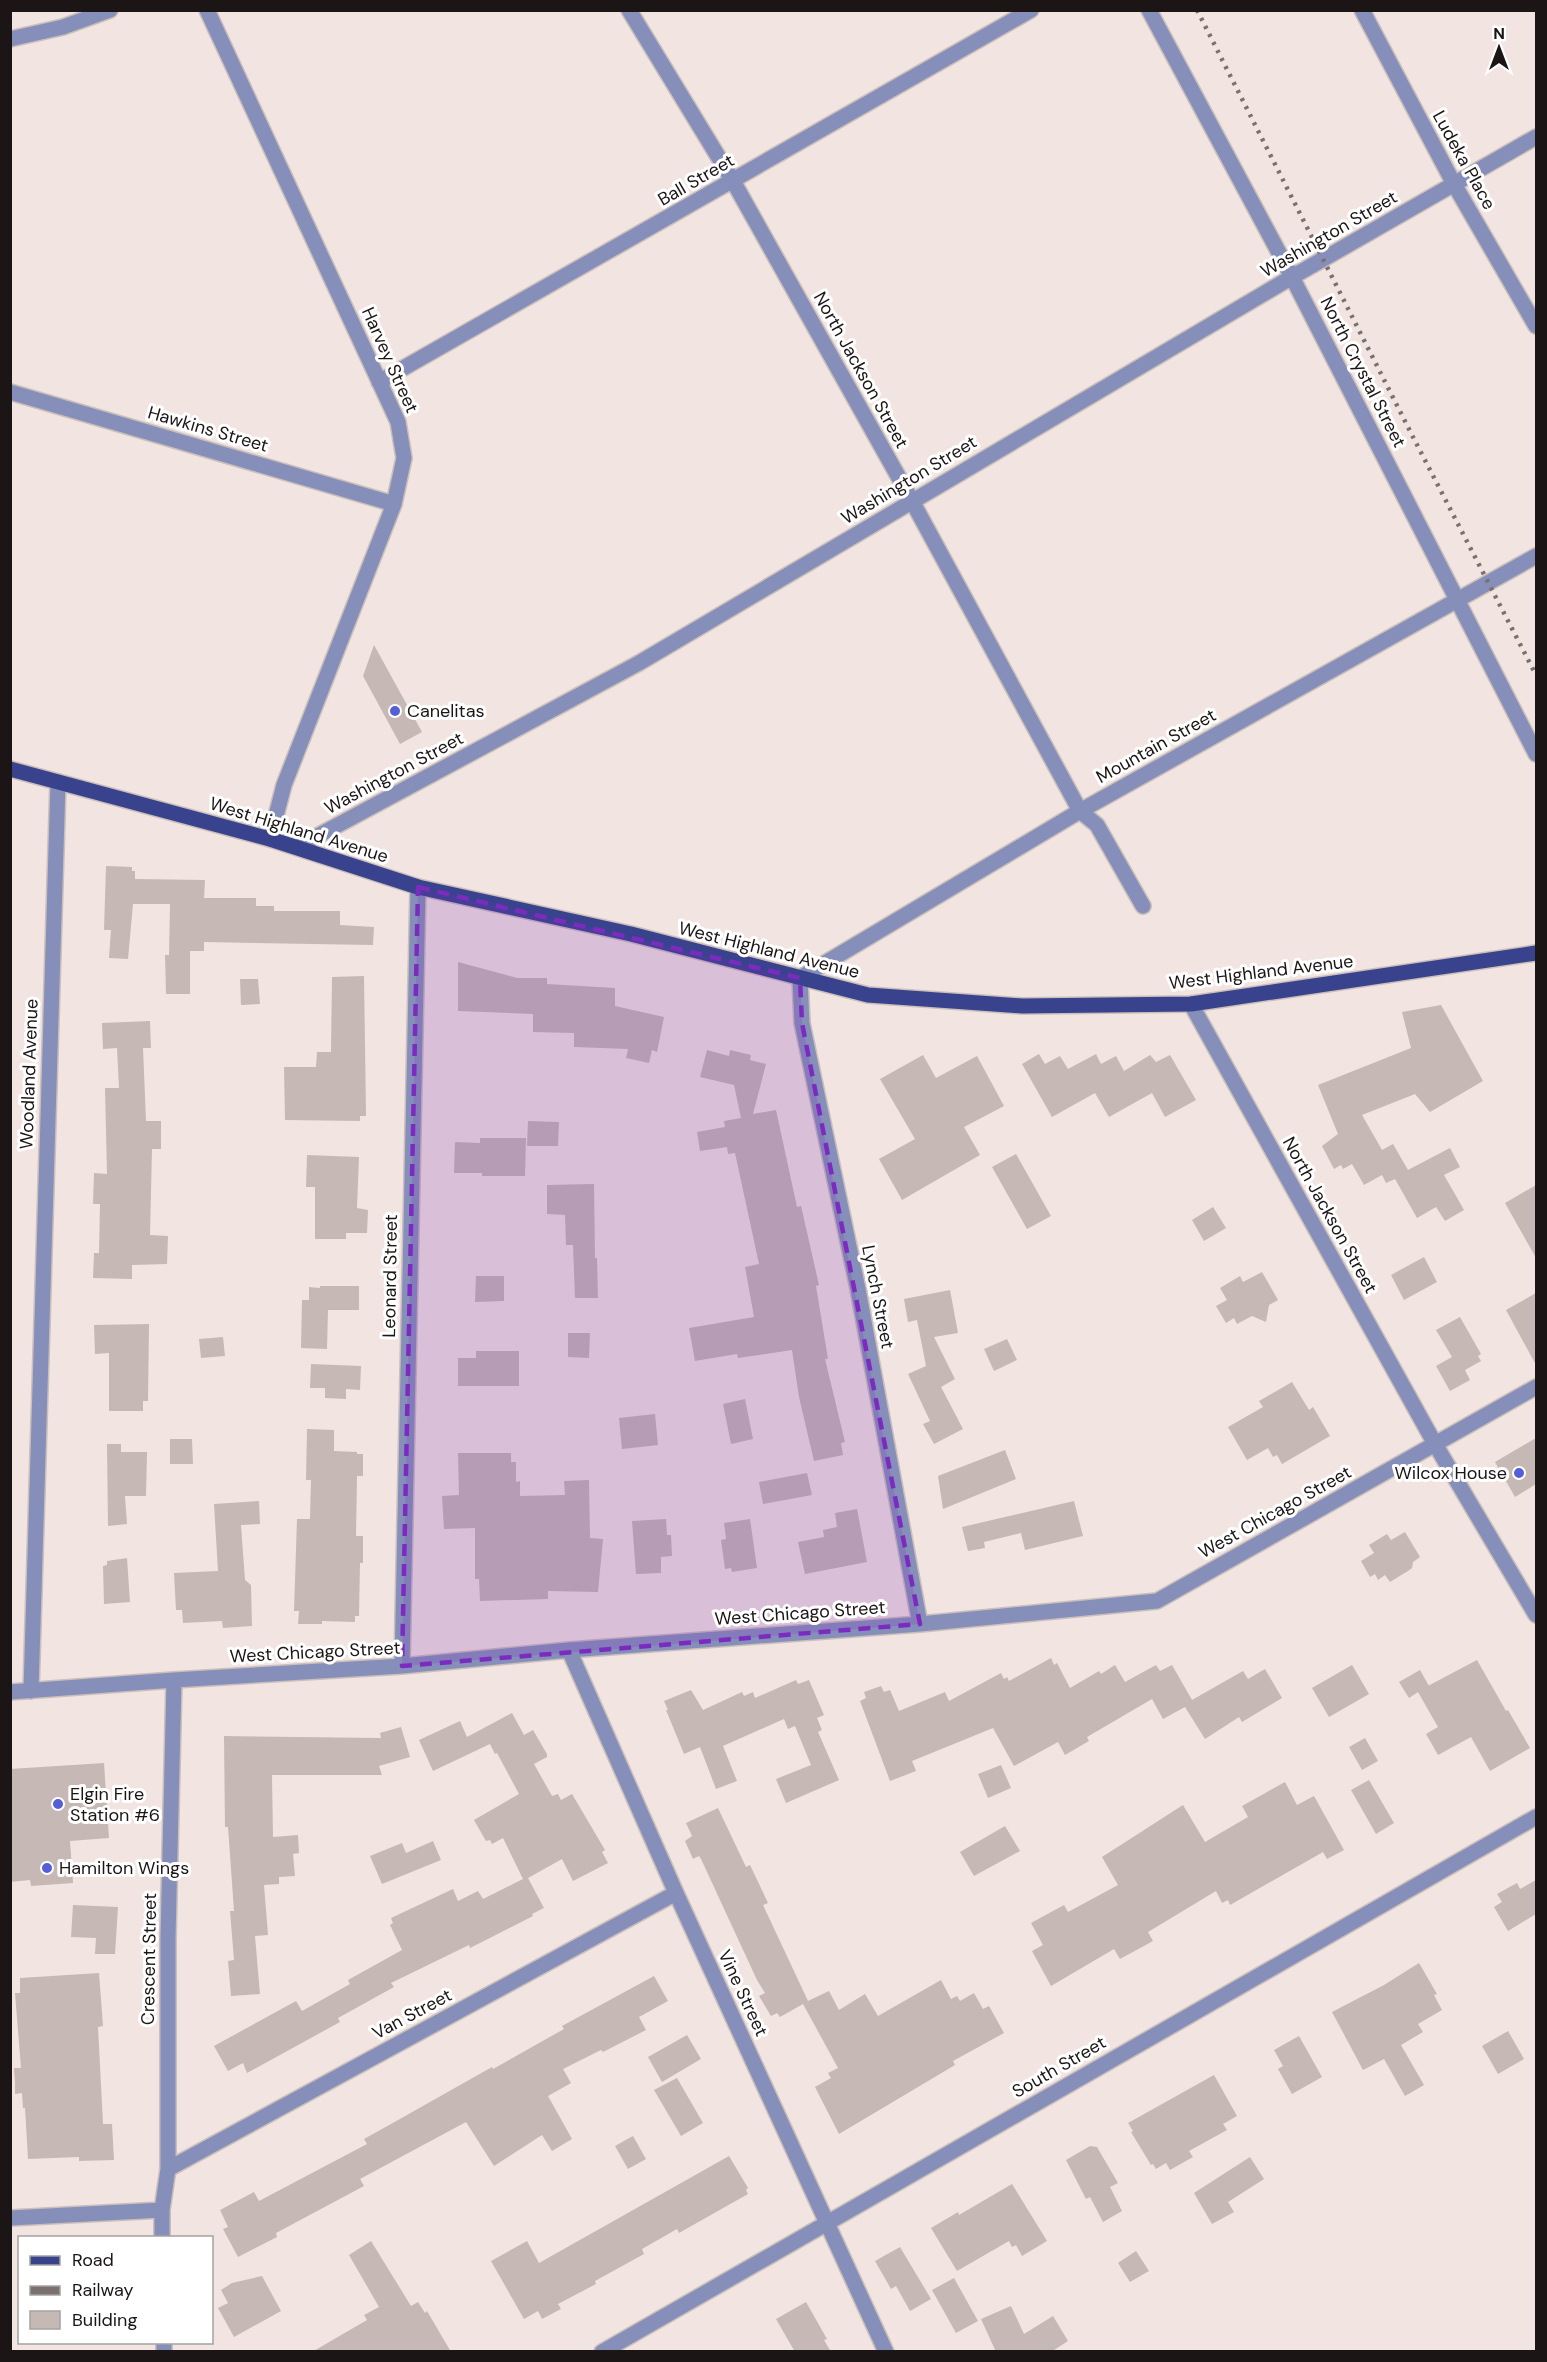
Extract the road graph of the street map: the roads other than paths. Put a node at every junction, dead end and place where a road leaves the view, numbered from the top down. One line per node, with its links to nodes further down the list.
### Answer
1 (110, 10): 7 (street)
2 (207, 10): 13 (street, Harvey Street)
3 (629, 10): 9 (street, North Jackson Street)
4 (1031, 10): 9 (street, Ball Street)
5 (1149, 10): 11 (street, North Crystal Street)
6 (1362, 10): 10 (street, Ludeka Place)
7 (10, 39)
8 (1536, 137): 10 (street, Washington Street)
9 (733, 181): 13 (street, Ball Street); 15 (street, North Jackson Street)
10 (1454, 184): 11 (street, Washington Street); 12 (street, Ludeka Place)
11 (1292, 276): 15 (street, Washington Street); 18 (street, North Crystal Street)
12 (1536, 326)
13 (380, 382): 16 (street, Harvey Street)
14 (10, 392): 16 (street, Hawkins Street)
15 (912, 501): 22 (street, North Jackson Street); 24 (street, Washington Street)
16 (394, 504): 23 (street, Harvey Street)
17 (1536, 556): 18 (street, Mountain Street)
18 (1458, 598): 19 (street, North Crystal Street); 22 (street, Mountain Street)
19 (1536, 754)
20 (10, 769): 21 (main road, West Highland Avenue)
21 (58, 782): 23 (main road, West Highland Avenue); 37 (street, Woodland Avenue)
22 (1080, 811): 26 (street, North Jackson Street); 28 (street, Mountain Street)
23 (270, 839): 24 (main road, West Highland Avenue)
24 (297, 847): 25 (main road, West Highland Avenue)
25 (418, 887): 28 (main road, West Highland Avenue); 35 (street, Leonard Street)
26 (1143, 906)
27 (1536, 953): 29 (main road, West Highland Avenue)
28 (800, 978): 29 (main road, West Highland Avenue); 33 (street, Lynch Street)
29 (1191, 1004): 31 (street, North Jackson Street)
30 (1536, 1388): 31 (street, West Chicago Street)
31 (1435, 1444): 32 (street, North Jackson Street); 33 (street, West Chicago Street)
32 (1536, 1616)
33 (920, 1624): 34 (street, West Chicago Street)
34 (569, 1650): 35 (street, West Chicago Street); 40 (street, Vine Street)
35 (402, 1666): 36 (street, West Chicago Street)
36 (174, 1680): 37 (street, West Chicago Street); 41 (street, Crescent Street)
37 (31, 1691): 38 (street, West Chicago Street)
38 (10, 1692)
39 (1536, 1817): 44 (street, South Street)
40 (676, 1893): 41 (street, Van Street); 44 (street, Vine Street)
41 (168, 2169): 42 (street, Crescent Street)
42 (162, 2210): 43 (street); 45 (street, Crescent Street)
43 (10, 2218)
44 (827, 2223): 46 (street, South Street); 47 (street, Vine Street)
45 (162, 2236)
46 (602, 2352)
47 (886, 2352)

